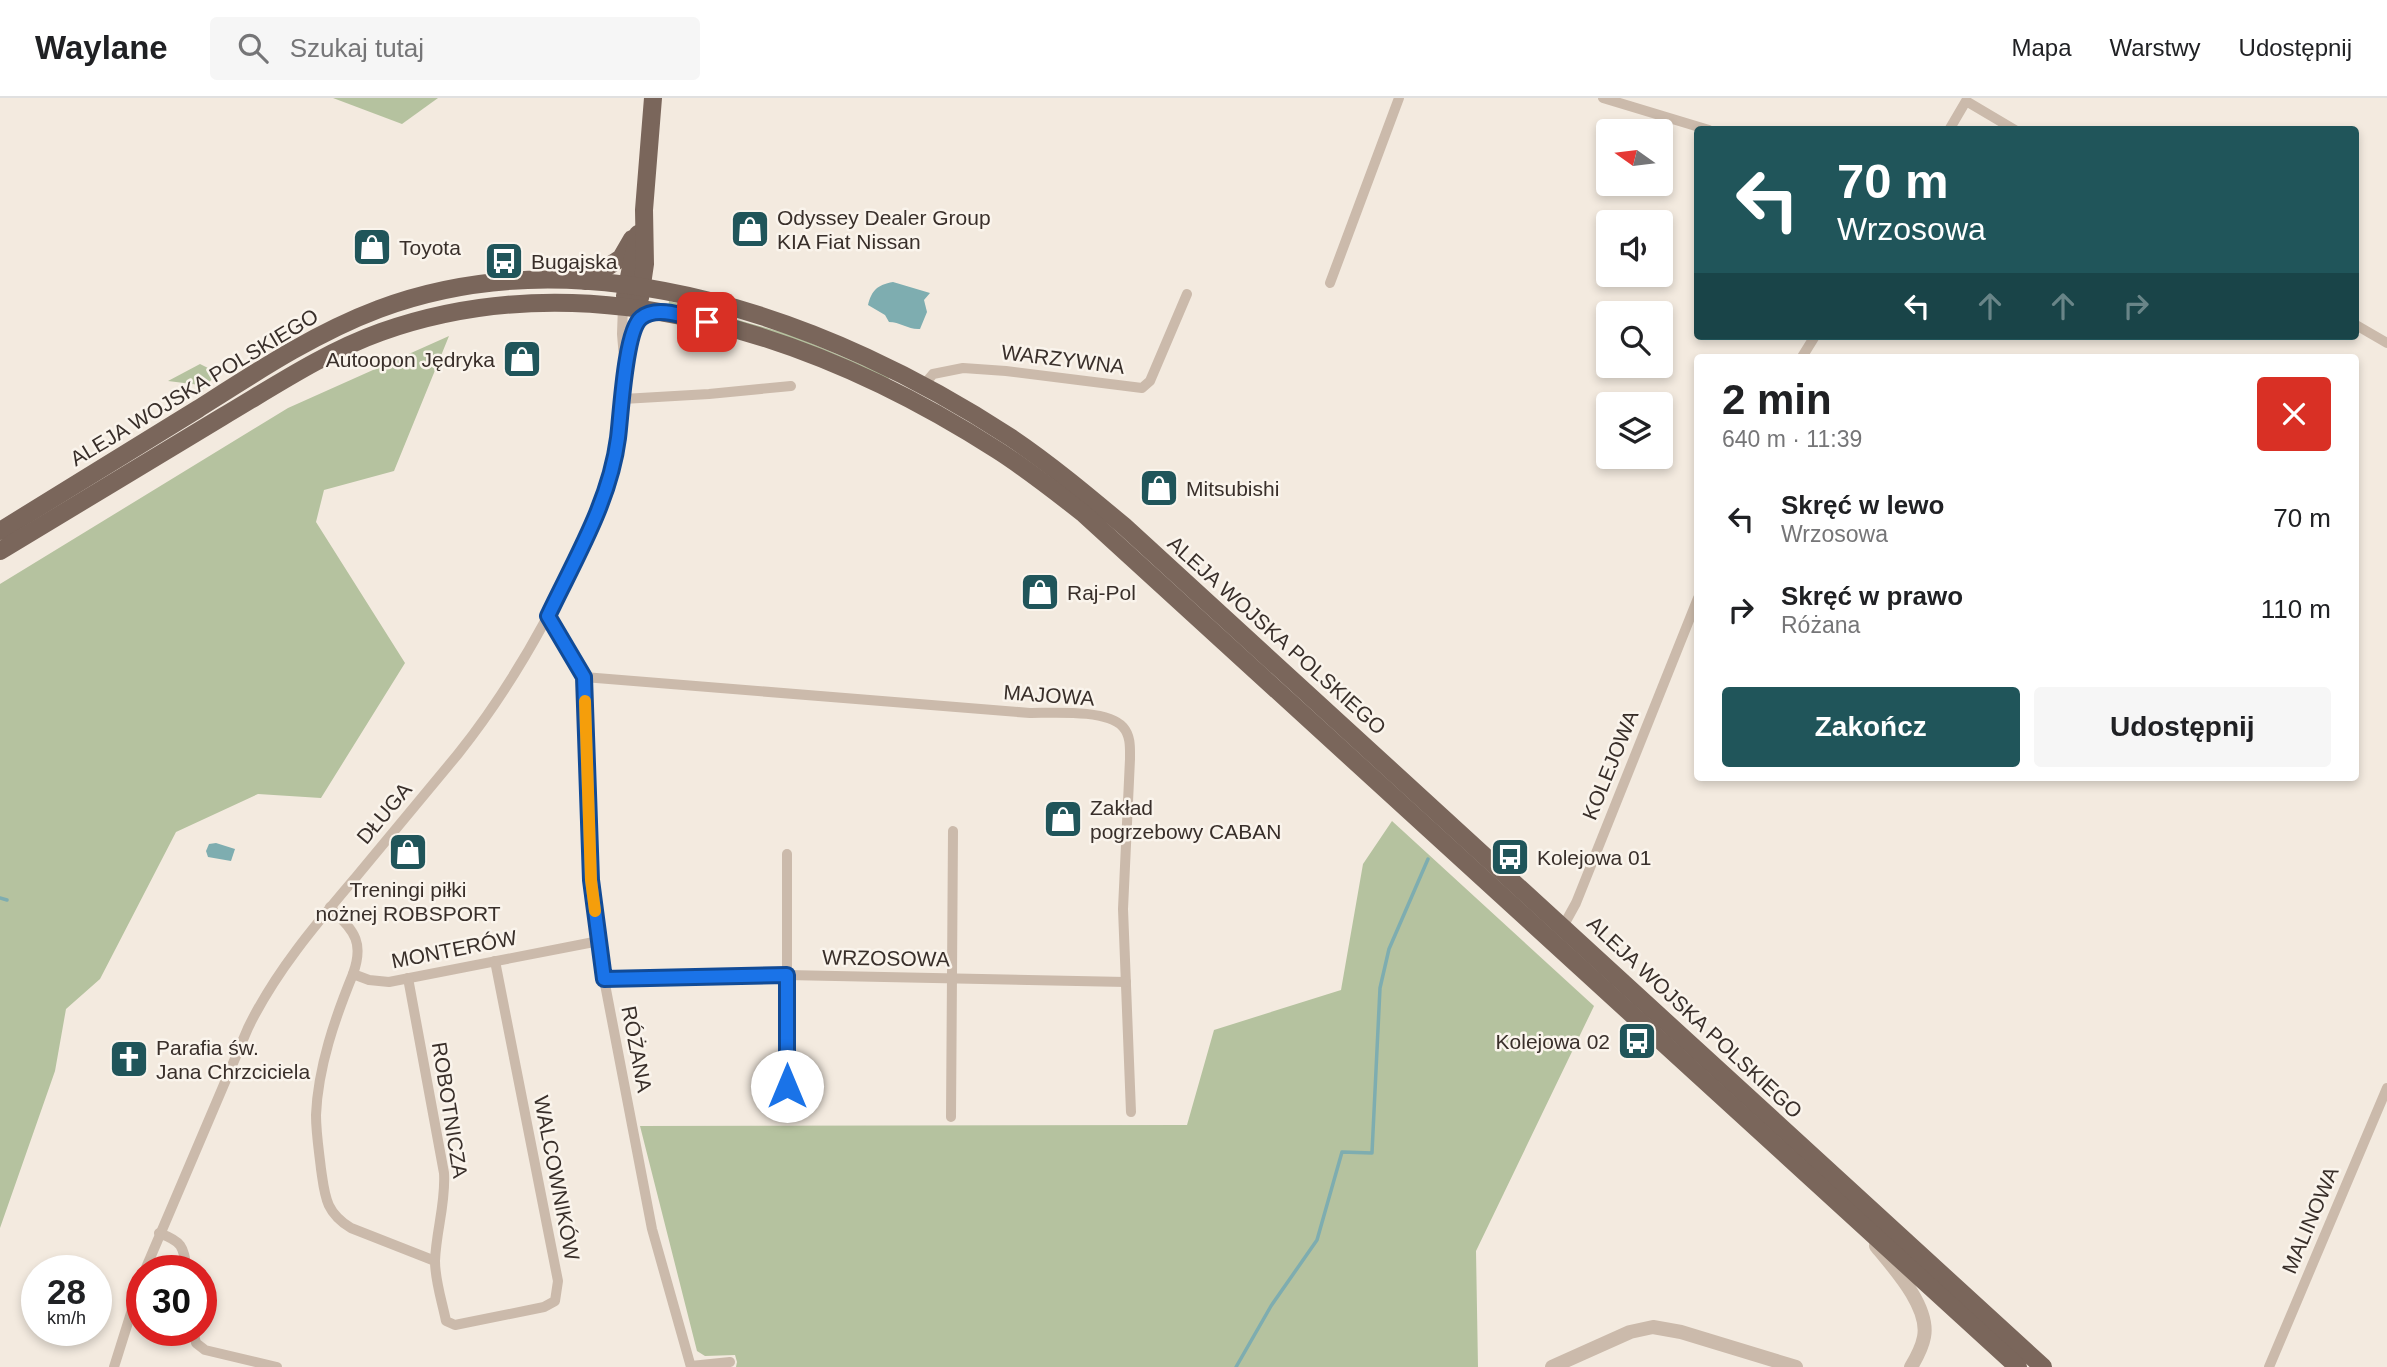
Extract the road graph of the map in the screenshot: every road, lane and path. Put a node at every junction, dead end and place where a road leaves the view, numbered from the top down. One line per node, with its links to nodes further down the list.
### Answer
1 (653, 98): 7 (main road)
2 (1399, 98): 9 (street)
3 (1603, 98): 4 (street)
4 (1696, 126)
5 (1951, 126): 6 (street)
6 (2008, 126)
7 (644, 210): 8 (main road); 10 (main road)
8 (586, 281): 10 (main road, ALEJA WOJSKA POLSKIEGO); 19 (main road, ALEJA WOJSKA POLSKIEGO)
9 (1330, 283)
10 (634, 286): 12 (main road); 17 (main road, ALEJA WOJSKA POLSKIEGO)
11 (1187, 294): 17 (street, WARZYWNA)
12 (638, 309): 15 (street, DŁUGA); 15 (street, DŁUGA); 20 (main road, ALEJA WOJSKA POLSKIEGO); 29 (main road, ALEJA WOJSKA POLSKIEGO)
13 (2359, 327): 14 (street)
14 (2387, 343)
15 (625, 371): 18 (street, DŁUGA)
16 (791, 386): 18 (street)
17 (923, 386): 27 (main road, ALEJA WOJSKA POLSKIEGO)
18 (622, 399): 22 (street, DŁUGA)
19 (0, 531)
20 (0, 551)
21 (1694, 608): 27 (street, KOLEJOWA)
22 (548, 616): 23 (street, RÓŻANA); 26 (street, DŁUGA)
23 (584, 677): 28 (street, RÓŻANA); 36 (street, MAJOWA)
24 (953, 831): 35 (street)
25 (787, 854): 32 (street)
26 (330, 908): 31 (street, MONTERÓW); 42 (street, DŁUGA)
27 (1563, 927): 29 (street, KOLEJOWA); 57 (main road, ALEJA WOJSKA POLSKIEGO)
28 (599, 940): 30 (street, MONTERÓW); 34 (street, RÓŻANA)
29 (1553, 943): 41 (main road, ALEJA WOJSKA POLSKIEGO)
30 (495, 961): 33 (street, MONTERÓW); 46 (street, WALCOWNIKÓW)
31 (353, 974): 33 (street, MONTERÓW); 45 (street)
32 (787, 975): 34 (street, WRZOSOWA); 35 (street, WRZOSOWA); 37 (street)
33 (408, 978): 45 (street, ROBOTNICZA)
34 (604, 979): 50 (street, RÓŻANA)
35 (951, 979): 36 (street, WRZOSOWA); 40 (street)
36 (1126, 982): 39 (street, MAJOWA)
37 (787, 1086)
38 (2387, 1088): 58 (street, MALINOWA)
39 (1131, 1112)
40 (951, 1117)
41 (1846, 1210): 55 (street); 56 (main road, ALEJA WOJSKA POLSKIEGO)
42 (159, 1233): 43 (street, DŁUGA); 44 (street)
43 (151, 1255)
44 (184, 1255)
45 (435, 1261): 46 (street, ROBOTNICZA)
46 (455, 1325)
47 (126, 1329): 51 (street)
48 (200, 1346): 52 (street)
49 (730, 1362): 50 (street)
50 (691, 1366)
51 (114, 1367)
52 (277, 1367)
53 (1552, 1367): 54 (street)
54 (1796, 1367)
55 (1912, 1367)
56 (2018, 1367)
57 (2043, 1367)
58 (2269, 1367)

